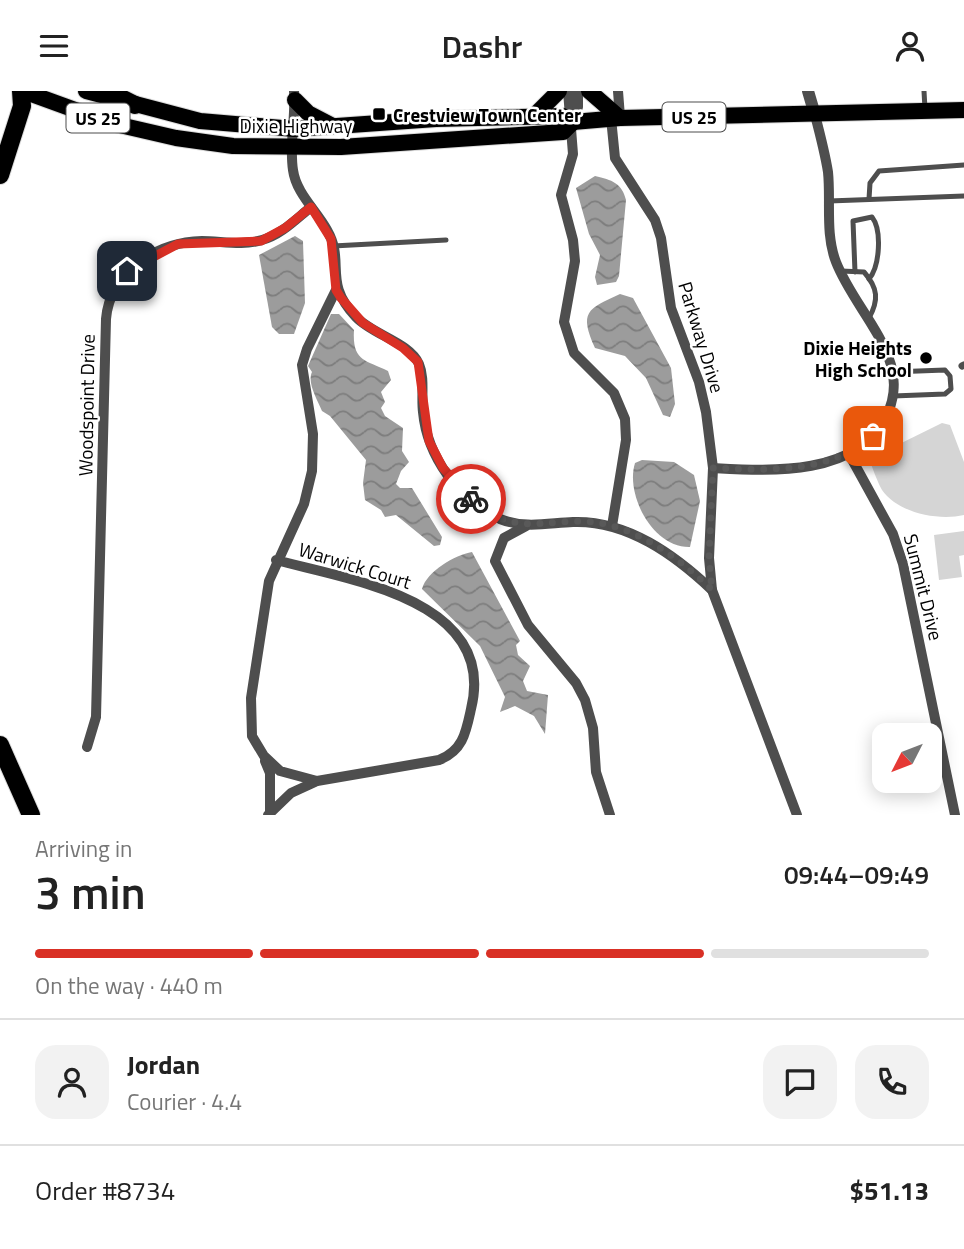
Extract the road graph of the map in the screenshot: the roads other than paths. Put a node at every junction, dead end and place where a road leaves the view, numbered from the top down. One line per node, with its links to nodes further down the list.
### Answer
1 (22, 91): 22 (main road, Dixie Highway / US 25); 24 (highway)
2 (38, 91): 21 (main road)
3 (86, 91): 13 (main road, Dixie Highway / US 25)
4 (107, 91): 13 (highway)
5 (559, 91): 17 (main road)
6 (568, 91): 19 (street)
7 (578, 91): 19 (street)
8 (589, 91): 18 (main road)
9 (618, 91): 18 (street, Parkway Drive)
10 (808, 91): 16 (street)
11 (924, 91): 15 (lane)
12 (295, 96): 20 (main road); 21 (street)
13 (135, 105): 21 (main road, Dixie Highway / US 25)
14 (964, 110): 15 (main road, Dixie Highway / US 25)
15 (925, 111): 16 (main road, Dixie Highway / US 25)
16 (815, 115): 18 (main road, Dixie Highway / US 25); 27 (street)
17 (533, 117): 19 (main road, Dixie Highway / US 25); 20 (main road, Dixie Highway / US 25)
18 (616, 118): 19 (main road, Dixie Highway / US 25); 39 (street, Parkway Drive)
19 (573, 122): 22 (main road, Dixie Highway / US 25); 42 (street)
20 (332, 126): 21 (main road, Dixie Highway / US 25)
21 (294, 129): 22 (street)
22 (292, 147): 28 (street)
23 (964, 165): 26 (lane)
24 (0, 175)
25 (964, 196): 26 (lane)
26 (869, 199): 27 (lane)
27 (829, 201): 31 (street)
28 (311, 207): 30 (street); 47 (street, Woodspoint Drive)
29 (446, 240): 30 (lane)
30 (333, 246): 34 (street)
31 (840, 271): 32 (lane); 35 (street)
32 (855, 272): 33 (lane); 33 (lane)
33 (870, 279): 35 (lane)
34 (336, 290): 40 (street); 44 (street)
35 (868, 321): 36 (street)
36 (897, 372): 37 (street); 37 (lane)
37 (892, 396): 38 (street)
38 (849, 454): 39 (street); 54 (street, Summit Drive)
39 (713, 468): 45 (street, Parkway Drive)
40 (500, 519): 41 (street); 43 (street)
41 (526, 526): 42 (street); 43 (street)
42 (612, 526): 45 (street)
43 (505, 538): 52 (street)
44 (276, 560): 48 (street); 49 (street, Warwick Court)
45 (712, 590): 53 (street, Parkway Drive)
46 (0, 745): 51 (highway)
47 (87, 747)
48 (264, 756): 49 (street); 50 (street)
49 (317, 781): 50 (street)
50 (269, 813)
51 (31, 815)
52 (610, 815)
53 (797, 815)
54 (955, 815)

